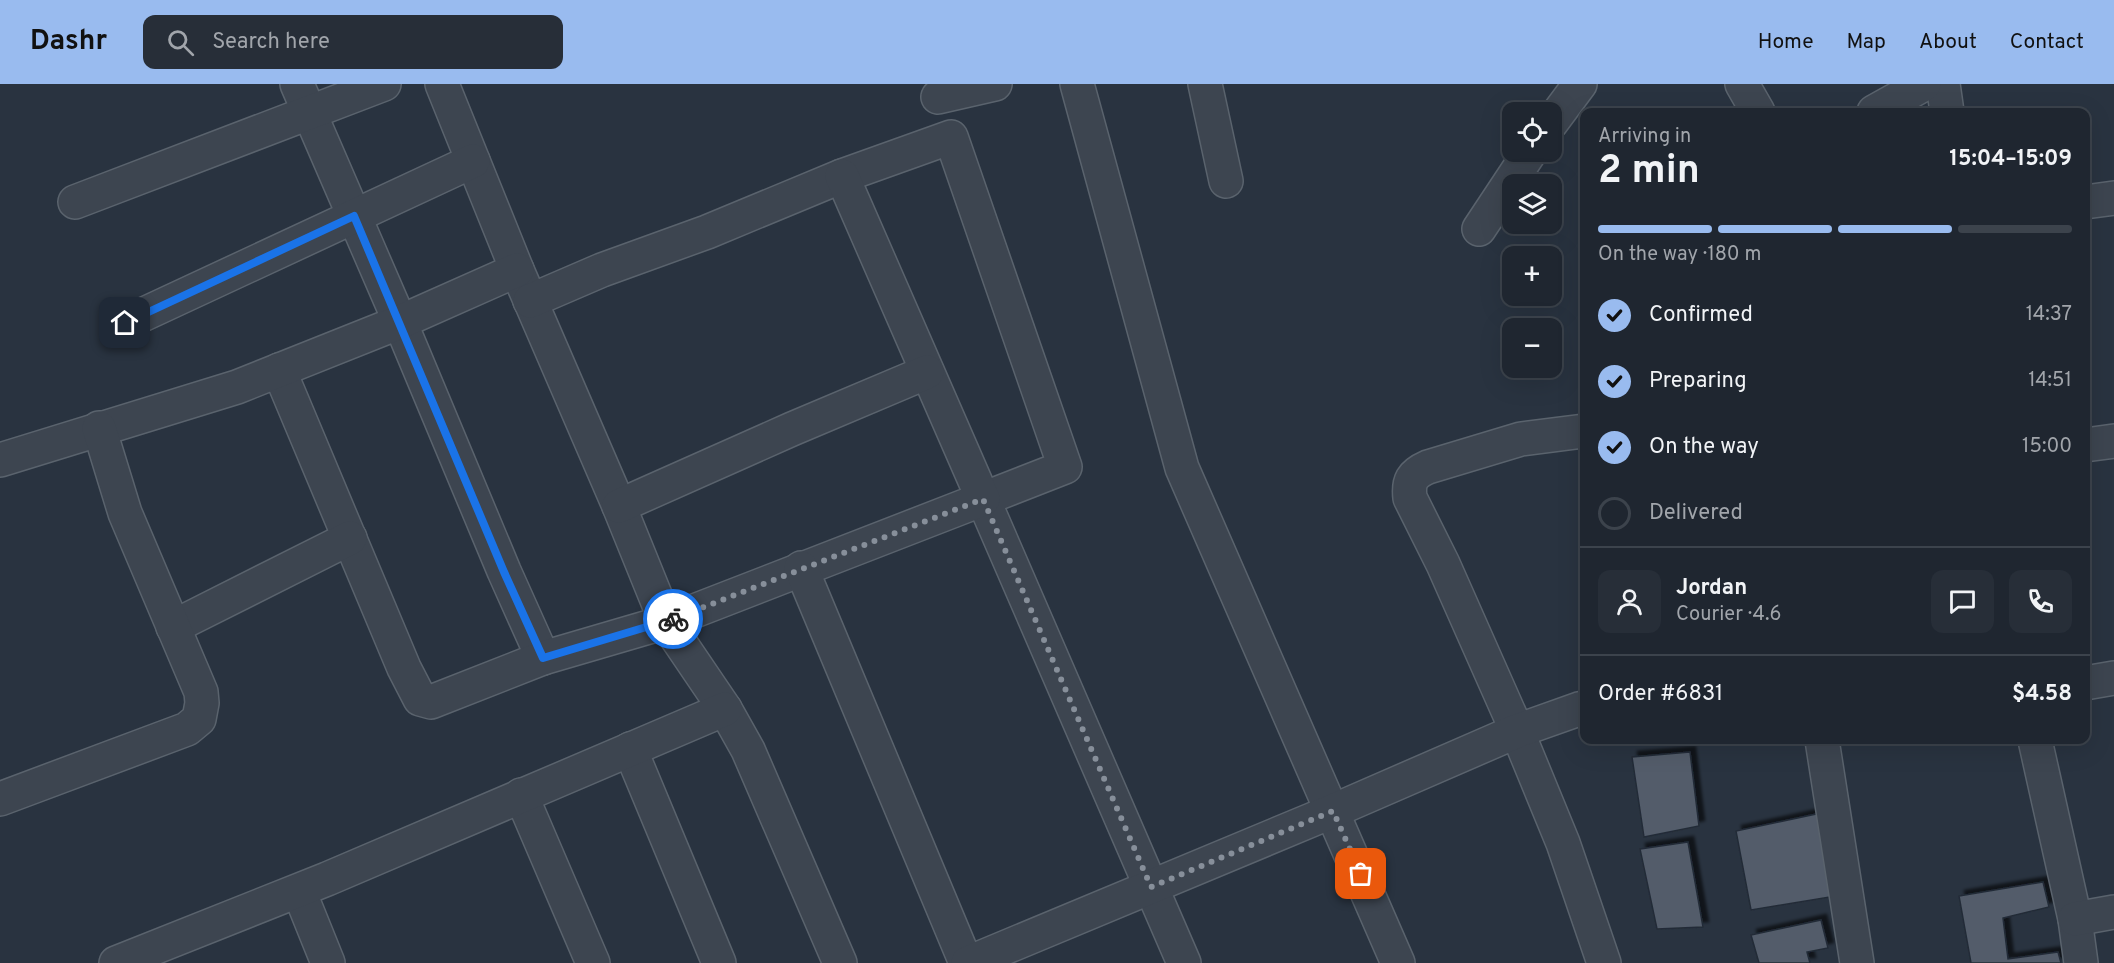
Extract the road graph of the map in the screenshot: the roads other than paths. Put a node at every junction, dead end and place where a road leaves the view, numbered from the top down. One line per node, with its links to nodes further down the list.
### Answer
1 (384, 84): 11 (street)
2 (442, 84): 17 (street)
3 (995, 84): 10 (street)
4 (1077, 84): 54 (street)
5 (1205, 84): 20 (street)
6 (1580, 84): 12 (street)
7 (1742, 84): 13 (street)
8 (1924, 84): 14 (street)
9 (1943, 84): 15 (street)
10 (936, 90): 16 (street)
11 (303, 98): 23 (street); 24 (street)
12 (1562, 108)
13 (1756, 108)
14 (1881, 108)
15 (1946, 108)
16 (951, 137): 19 (street); 37 (street)
17 (473, 162): 24 (street); 26 (street)
18 (1523, 162): 25 (street)
19 (842, 176): 27 (street); 31 (street)
20 (1226, 181)
21 (2114, 198): 22 (street)
22 (2090, 201)
23 (75, 202)
24 (354, 216): 28 (street); 29 (street)
25 (1479, 229)
26 (516, 270): 27 (street); 28 (street)
27 (530, 301): 38 (street)
28 (400, 322): 30 (street); 43 (street)
29 (125, 323)
30 (279, 370): 32 (street); 39 (street)
31 (927, 372): 37 (street); 38 (street)
32 (99, 428): 36 (street); 42 (street)
33 (1580, 432): 48 (street)
34 (2114, 441): 35 (street)
35 (2090, 444)
36 (0, 460)
37 (983, 499): 40 (street); 55 (street)
38 (619, 506): 41 (street)
39 (350, 538): 42 (street); 43 (street)
40 (801, 568): 41 (street); 65 (street)
41 (666, 622): 43 (street); 46 (street)
42 (173, 627): 53 (street)
43 (543, 658)
44 (2114, 678): 45 (street)
45 (2090, 682)
46 (725, 709): 51 (street); 64 (street)
47 (1580, 709): 48 (street)
48 (1516, 731): 54 (street); 68 (street)
49 (1823, 744): 69 (street)
50 (2036, 744): 58 (street)
51 (630, 749): 52 (street); 63 (street)
52 (521, 795): 56 (street); 62 (street)
53 (0, 799)
54 (1333, 811): 55 (street); 67 (street)
55 (1151, 887): 65 (street); 66 (street)
56 (299, 891): 59 (street); 61 (street)
57 (2114, 912): 58 (street)
58 (2075, 919): 70 (street)
59 (180, 951): 60 (street)
60 (116, 963)
61 (328, 963)
62 (593, 963)
63 (719, 963)
64 (840, 963)
65 (967, 963)
66 (1184, 963)
67 (1398, 963)
68 (1604, 963)
69 (1857, 963)
70 (2081, 963)

